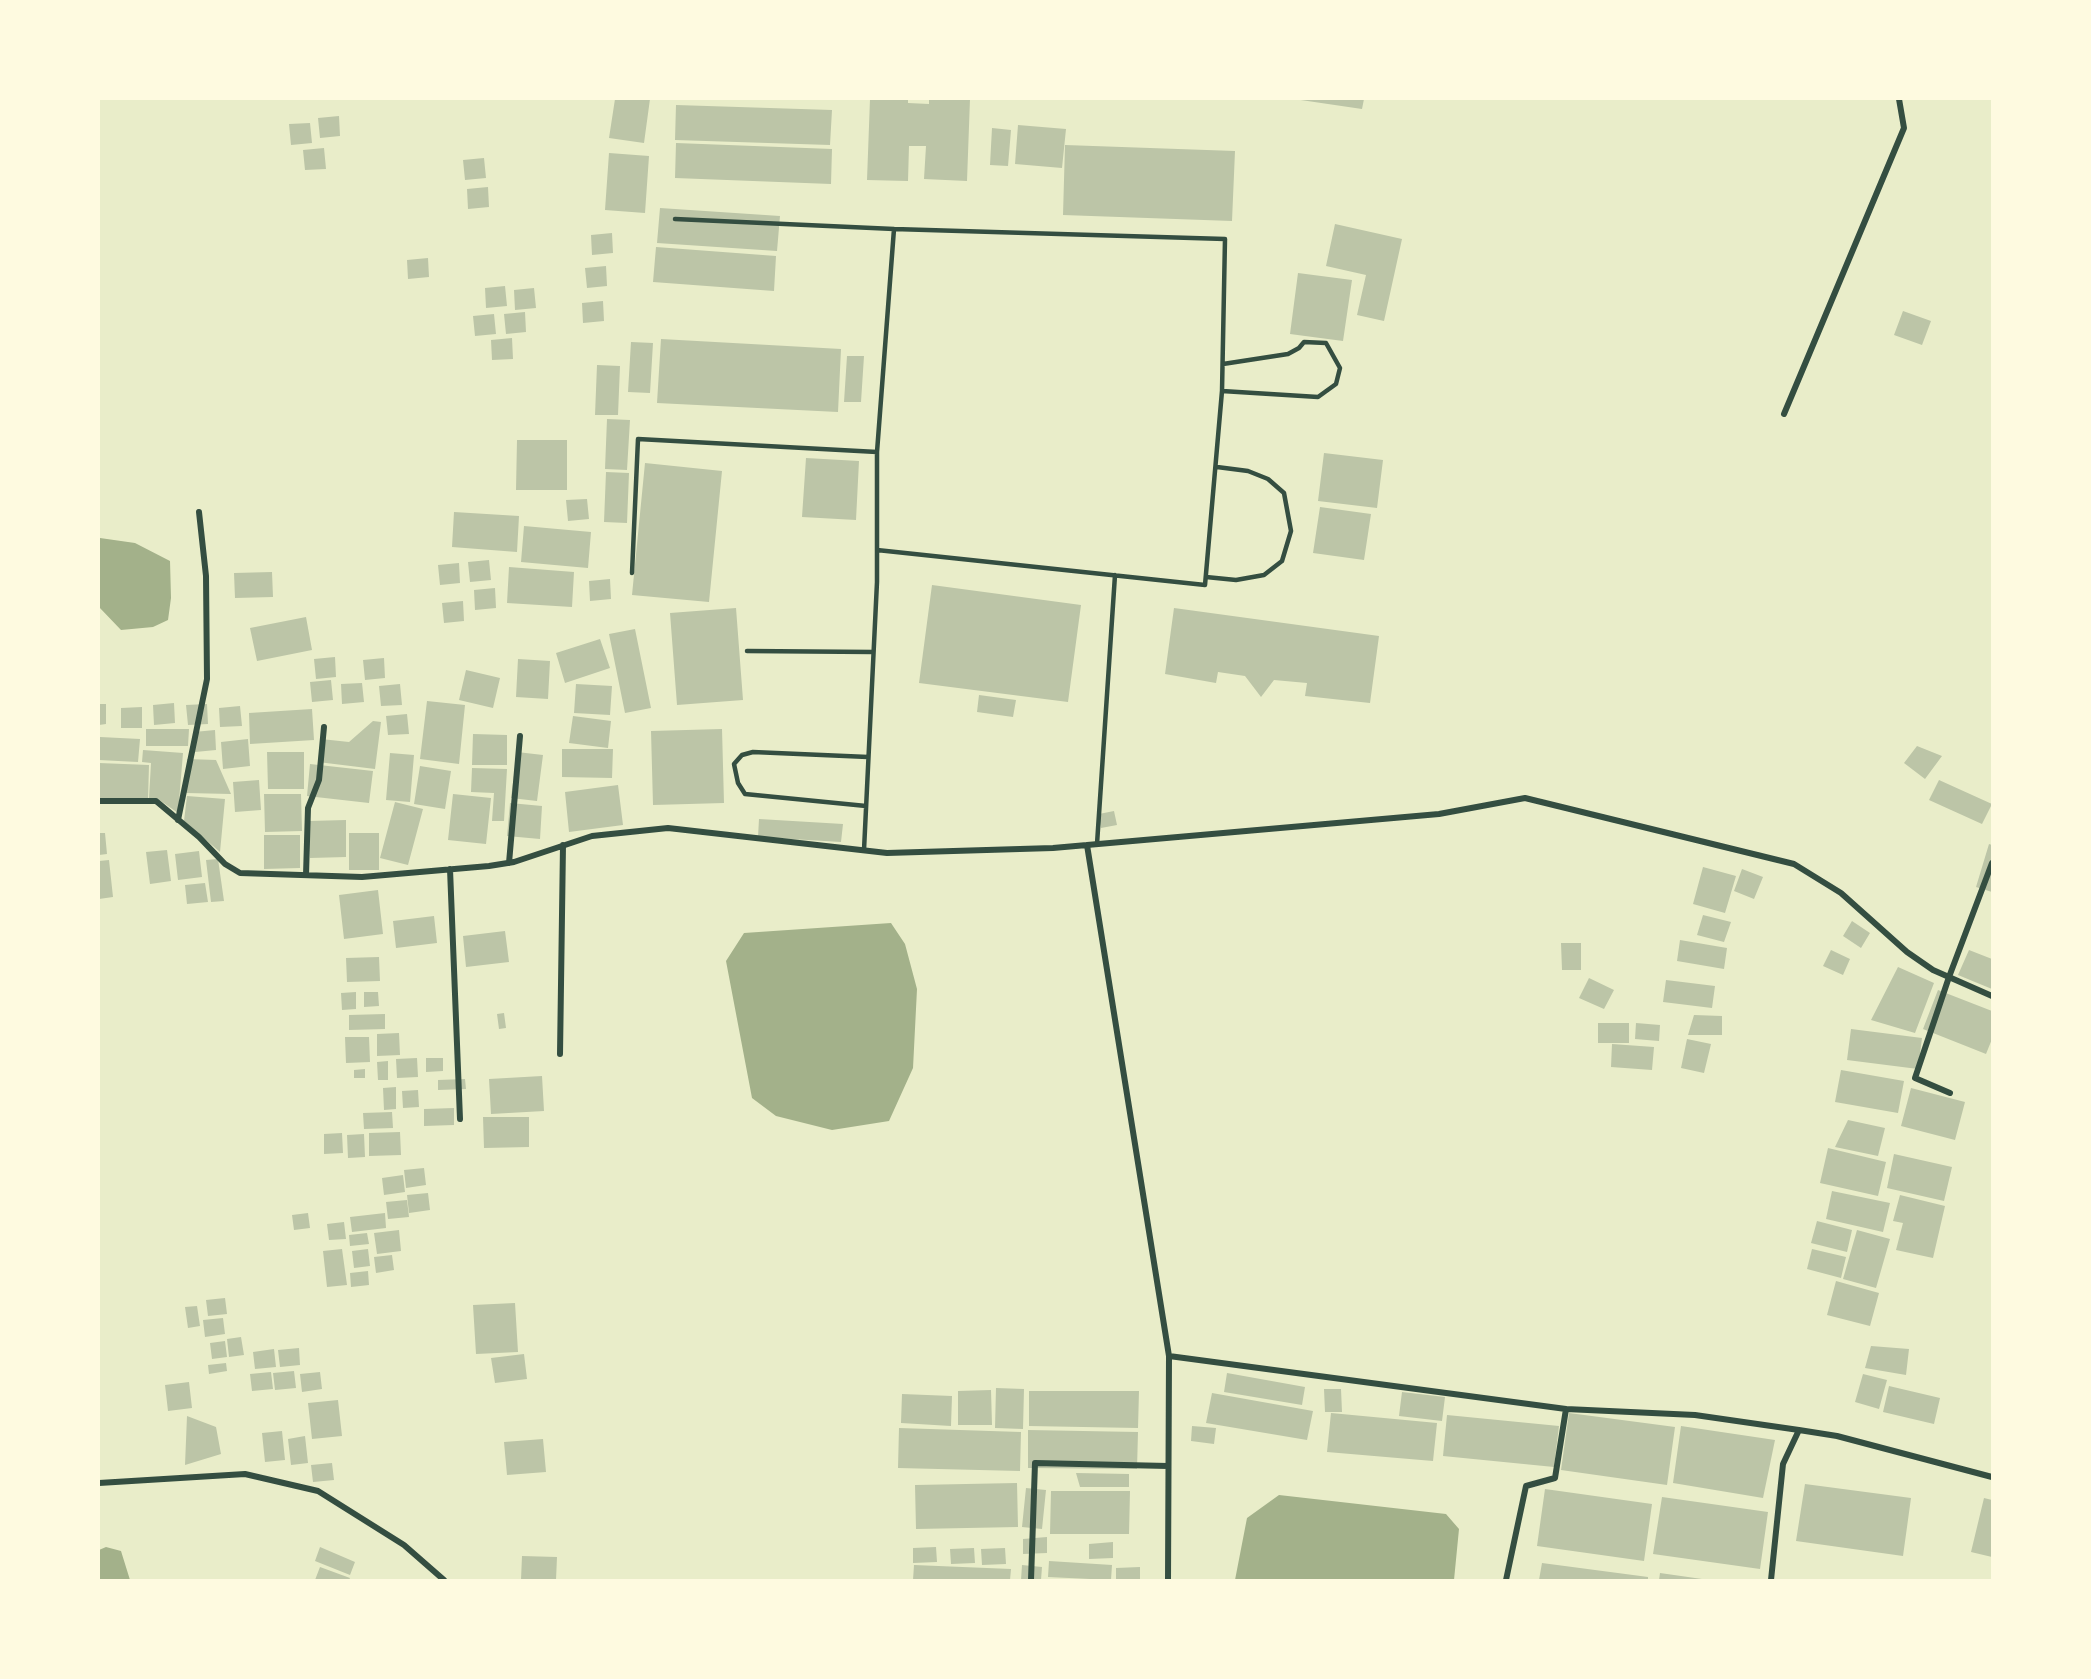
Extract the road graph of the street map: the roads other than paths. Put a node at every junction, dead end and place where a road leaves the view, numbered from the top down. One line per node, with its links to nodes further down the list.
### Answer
1 (1899, 99): 6 (street)
2 (675, 219): 3 (lane)
3 (894, 229): 4 (lane); 7 (lane)
4 (1222, 363): 5 (lane); 5 (lane)
5 (1222, 391): 8 (lane)
6 (1784, 414)
7 (877, 452): 10 (lane); 11 (lane)
8 (1217, 467): 13 (lane); 13 (lane)
9 (199, 512): 21 (street)
10 (877, 550): 12 (lane); 15 (lane)
11 (632, 573)
12 (1115, 575): 13 (lane); 22 (lane)
13 (1206, 577)
14 (747, 651): 15 (lane)
15 (873, 652): 18 (lane)
16 (324, 727): 29 (street)
17 (520, 736): 26 (street)
18 (868, 758): 20 (lane); 20 (lane)
19 (99, 801): 21 (street)
20 (866, 806): 25 (lane)
21 (178, 820): 29 (street)
22 (1097, 844): 23 (street); 30 (street)
23 (1087, 845): 25 (street); 35 (street)
24 (563, 846): 25 (street); 26 (street); 32 (street)
25 (864, 850)
26 (509, 863): 28 (street)
27 (1992, 863): 30 (street)
28 (450, 869): 29 (street); 34 (street)
29 (306, 874)
30 (1949, 977): 31 (street); 33 (street)
31 (1992, 996)
32 (560, 1054)
33 (1950, 1093)
34 (460, 1119)
35 (1169, 1356): 36 (street); 38 (street)
36 (1566, 1409): 37 (street); 44 (street)
37 (1799, 1430): 39 (street); 45 (street)
38 (1168, 1466): 42 (street); 43 (street)
39 (1992, 1477)
40 (99, 1483): 41 (street)
41 (444, 1580)
42 (1031, 1580)
43 (1168, 1580)
44 (1506, 1580)
45 (1771, 1580)

